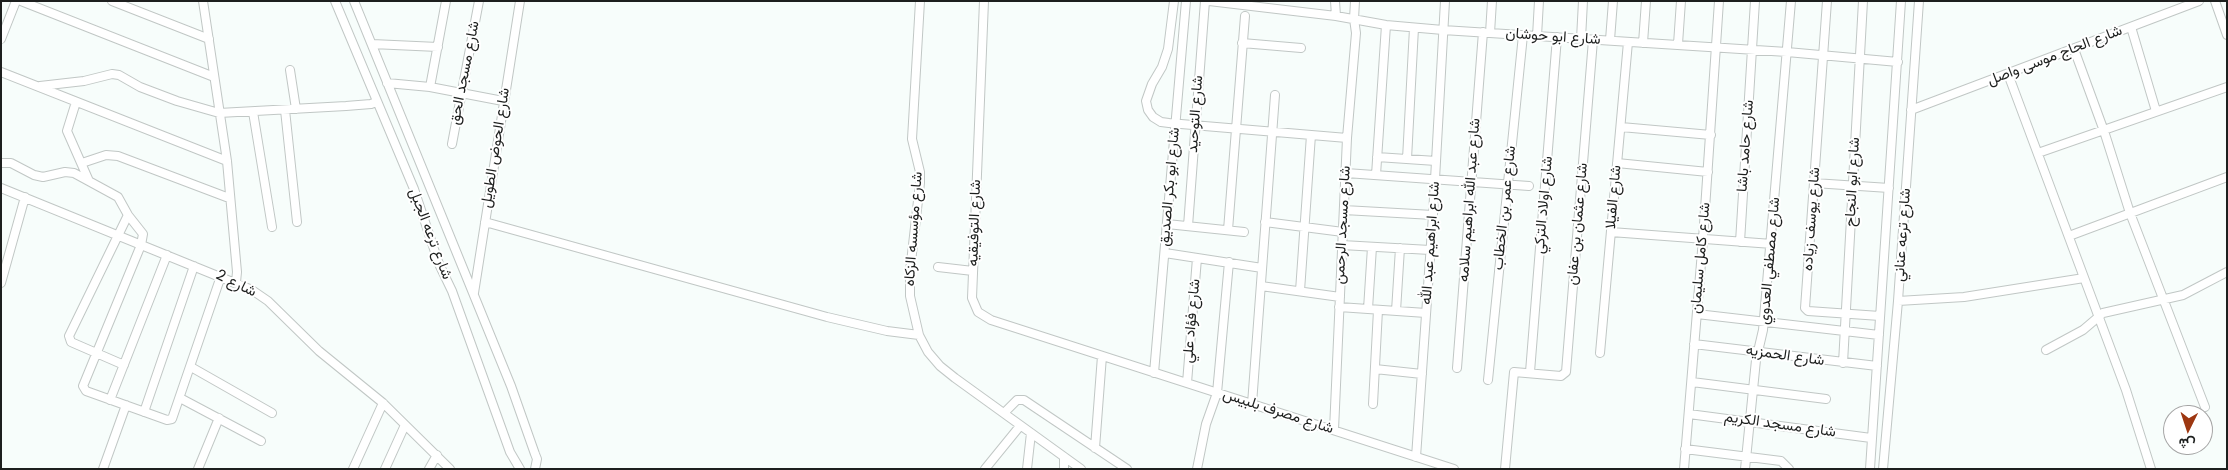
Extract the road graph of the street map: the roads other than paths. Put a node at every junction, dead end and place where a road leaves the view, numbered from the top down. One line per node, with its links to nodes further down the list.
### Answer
1 (16, 1): 46 (street)
2 (22, 1): 68 (street)
3 (112, 1): 47 (street)
4 (203, 1): 47 (street)
5 (335, 1): 77 (street, شارع ترعه الجبل)
6 (354, 1): 54 (street, شارع ترعه الجبل)
7 (446, 1): 56 (street)
8 (479, 1): 73 (street, شارع مسجد الحق)
9 (520, 1): 75 (street, شارع الحوض الطويل)
10 (920, 1): 172 (street, شارع مؤسسه الزكاه)
11 (984, 1): 149 (street, شارع التوفيقيه)
12 (1174, 1): 84 (street)
13 (1186, 1): 84 (street, شارع ابو بكر الصديق)
14 (1205, 1): 85 (street, شارع التوحيد)
15 (1209, 1): 35 (street, شارع ابو حوشان)
16 (1335, 1): 35 (street)
17 (1355, 1): 36 (street, شارع مسجد الرحمن)
18 (1445, 1): 40 (street, شارع ابراهيم عبد الله)
19 (1492, 1): 41 (street, شارع عبد الله ابراهيم سلامه)
20 (1539, 1): 44 (street)
21 (1583, 1): 48 (street)
22 (1612, 1): 50 (street)
23 (1646, 1): 53 (street)
24 (1681, 1): 55 (street)
25 (1719, 1): 57 (street, شارع كامل سليمان)
26 (1755, 1): 60 (street, شارع حامد باشا)
27 (1791, 1): 61 (street, شارع مصطفي العدوي)
28 (1827, 1): 62 (street, شارع يوسف زياده)
29 (1863, 1): 63 (street, شارع ابو النجاح)
30 (1901, 1): 64 (street, شارع ترعه عناني)
31 (1919, 1): 80 (street, شارع ترعه عناني)
32 (2198, 1): 38 (street, شارع الحاج موسى واصل)
33 (2215, 1): 43 (street)
34 (1245, 16): 52 (street)
35 (1336, 16): 36 (street, شارع ابو حوشان)
36 (1354, 19): 37 (street, شارع ابو حوشان); 92 (street, شارع مسجد الرحمن)
37 (1386, 25): 39 (street, شارع ابو حوشان); 95 (street)
38 (2131, 27): 59 (street, شارع الحاج موسى واصل); 82 (street)
39 (1414, 28): 40 (street, شارع ابو حوشان); 96 (street)
40 (1443, 30): 41 (street, شارع ابو حوشان); 98 (street, شارع ابراهيم عبد الله)
41 (1486, 32): 42 (street, شارع ابو حوشان); 108 (street, شارع عبد الله ابراهيم سلامه)
42 (1522, 35): 44 (street, شارع ابو حوشان); 110 (street, شارع عمر بن الخطاب)
43 (2227, 35)
44 (1537, 36): 45 (street, شارع ابو حوشان)
45 (1558, 37): 48 (street, شارع ابو حوشان); 186 (street, شارع اولاد التركي)
46 (1, 39)
47 (209, 39): 68 (street)
48 (1581, 39): 49 (street, شارع ابو حوشان)
49 (1593, 40): 50 (street, شارع ابو حوشان); 186 (street, شارع عثمان بن عفان)
50 (1610, 40): 51 (street, شارع ابو حوشان)
51 (1628, 42): 53 (street, شارع ابو حوشان); 86 (street, شارع الفيلا)
52 (1242, 43): 58 (street); 87 (street)
53 (1643, 43): 55 (street, شارع ابو حوشان)
54 (372, 44): 56 (street); 69 (street, شارع ترعه الجبل)
55 (1678, 44): 57 (street, شارع ابو حوشان)
56 (438, 47): 71 (street)
57 (1715, 47): 60 (street, شارع ابو حوشان); 91 (street, شارع كامل سليمان)
58 (1300, 48)
59 (2074, 48): 67 (street, شارع الحاج موسى واصل); 88 (street)
60 (1752, 50): 61 (street, شارع ابو حوشان); 135 (street, شارع حامد باشا)
61 (1787, 52): 62 (street, شارع ابو حوشان); 137 (street, شارع مصطفي العدوي)
62 (1824, 55): 63 (street, شارع ابو حوشان); 109 (street, شارع يوسف زياده)
63 (1860, 58): 64 (street, شارع ابو حوشان); 112 (street, شارع ابو النجاح)
64 (1898, 62): 114 (street, شارع ترعه عناني)
65 (290, 70): 78 (street)
66 (1, 72): 70 (street)
67 (2008, 74): 80 (street, شارع الحاج موسى واصل); 94 (street)
68 (214, 77): 83 (street)
69 (387, 82): 71 (street); 157 (street, شارع ترعه الجبل)
70 (40, 86): 76 (street); 83 (street)
71 (430, 87): 73 (street)
72 (2227, 87): 82 (street)
73 (461, 93): 75 (street); 93 (street, شارع مسجد الحق)
74 (1275, 95): 89 (street)
75 (504, 101): 122 (street, شارع الحوض الطويل)
76 (76, 102): 97 (street); 100 (street)
77 (376, 102): 78 (street); 226 (street, شارع ترعه الجبل)
78 (296, 109): 79 (street)
79 (285, 110): 81 (street); 121 (street)
80 (1911, 110): 160 (street, شارع ترعه عناني)
81 (253, 112): 83 (street); 126 (street)
82 (2156, 112): 88 (street)
83 (220, 113): 97 (street)
84 (1176, 124): 85 (street); 124 (street, شارع ابو بكر الصديق)
85 (1196, 126): 87 (street); 125 (street, شارع التوحيد)
86 (1621, 127): 91 (street); 101 (street, شارع الفيلا)
87 (1236, 129): 89 (street); 128 (street)
88 (2104, 131): 94 (street); 118 (street)
89 (1272, 132): 90 (street); 123 (street)
90 (1311, 135): 92 (street); 127 (street)
91 (1711, 135): 102 (street, شارع كامل سليمان)
92 (1347, 138): 103 (street, شارع مسجد الرحمن)
93 (452, 144)
94 (2038, 153): 133 (street)
95 (1377, 157): 96 (street); 104 (street)
96 (1407, 159): 98 (street)
97 (227, 160): 116 (street)
98 (1436, 161): 106 (street, شارع ابراهيم عبد الله)
99 (1, 163): 107 (street)
100 (82, 163): 107 (street); 116 (street)
101 (1617, 163): 102 (street); 131 (street, شارع الفيلا)
102 (1708, 172): 134 (street, شارع كامل سليمان)
103 (1346, 173): 104 (street); 117 (street, شارع مسجد الرحمن)
104 (1376, 175): 106 (street)
105 (2227, 177): 118 (street)
106 (1435, 179): 108 (street); 120 (street, شارع ابراهيم عبد الله)
107 (89, 181): 119 (street)
108 (1471, 182): 110 (street); 184 (street, شارع عبد الله ابراهيم سلامه)
109 (1814, 183): 112 (street); 167 (street, شارع يوسف زياده)
110 (1508, 184): 111 (street); 189 (street, شارع عمر بن الخطاب)
111 (1529, 186)
112 (1853, 186): 114 (street); 167 (street, شارع ابو النجاح)
113 (1, 188): 115 (street, شارع 2)
114 (1889, 188): 168 (street, شارع ترعه عناني)
115 (25, 197): 132 (street, شارع 2); 152 (street)
116 (229, 198): 154 (street)
117 (1344, 210): 120 (street); 130 (street, شارع مسجد الرحمن)
118 (2130, 213): 133 (street); 159 (street)
119 (128, 215): 132 (street); 136 (street)
120 (1433, 215): 141 (street, شارع ابراهيم عبد الله)
121 (298, 222)
122 (485, 222): 157 (street, شارع الحوض الطويل); 172 (street)
123 (1265, 222): 127 (street); 148 (street)
124 (1167, 224): 125 (street); 142 (street, شارع ابو بكر الصديق)
125 (1188, 226): 128 (street)
126 (272, 227)
127 (1304, 227): 130 (street); 156 (street)
128 (1228, 230): 129 (street)
129 (1244, 232)
130 (1343, 232): 138 (street, شارع مسجد الرحمن)
131 (1611, 232): 134 (street); 177 (street, شارع الفيلا)
132 (118, 235): 136 (street, شارع 2); 178 (street)
133 (2068, 236): 153 (street)
134 (1703, 239): 135 (street); 166 (street, شارع كامل سليمان)
135 (1740, 242): 137 (street)
136 (141, 244): 143 (street, شارع 2); 178 (street)
137 (1772, 244): 170 (street, شارع مصطفي العدوي)
138 (1342, 245): 139 (street); 158 (street, شارع مسجد الرحمن)
139 (1372, 247): 140 (street); 162 (street)
140 (1400, 248): 141 (street); 164 (street)
141 (1430, 250): 165 (street, شارع ابراهيم عبد الله)
142 (1165, 253): 144 (street); 187 (street, شارع ابو بكر الصديق)
143 (167, 255): 146 (street, شارع 2); 181 (street)
144 (1197, 258): 145 (street); 191 (street, شارع فؤاد علي)
145 (1229, 262): 148 (street); 193 (street)
146 (194, 266): 151 (street, شارع 2); 202 (street)
147 (938, 268): 149 (street)
148 (1262, 268): 155 (street)
149 (973, 271): 179 (street, شارع التوفيقيه)
150 (2227, 272): 159 (street)
151 (221, 276): 154 (street, شارع 2); 183 (street)
152 (2, 278)
153 (2084, 278): 160 (street); 169 (street)
154 (236, 282): 197 (street, شارع 2)
155 (1261, 286): 156 (street); 198 (street)
156 (1300, 291): 158 (street)
157 (474, 295): 227 (street, شارع ترعه الجبل)
158 (1340, 296): 161 (street, شارع مسجد الرحمن)
159 (2162, 298): 169 (street); 201 (street)
160 (1898, 301): 240 (street, شارع ترعه عناني)
161 (1339, 307): 162 (street); 210 (street, شارع مسجد الرحمن)
162 (1368, 309): 163 (street)
163 (1378, 310): 164 (street); 185 (street)
164 (1396, 311): 165 (street)
165 (1426, 313): 188 (street, شارع ابراهيم عبد الله)
166 (1696, 314): 170 (street); 174 (street, شارع كامل سليمان)
167 (1846, 314): 168 (street, شارع يوسف زياده); 171 (street, شارع ابو النجاح)
168 (1880, 316): 173 (street, شارع ترعه عناني)
169 (2098, 316): 175 (street); 241 (street)
170 (1764, 322): 171 (street); 176 (street, شارع مصطفي العدوي)
171 (1845, 331): 173 (street); 180 (street, شارع ابو النجاح)
172 (919, 335): 205 (street, شارع مؤسسه الزكاه)
173 (1879, 335): 182 (street, شارع ترعه عناني)
174 (1694, 344): 176 (street, شارع الحمزيه); 190 (street, شارع كامل سليمان)
175 (2046, 350)
176 (1758, 352): 180 (street, شارع الحمزيه); 192 (street, شارع مصطفي العدوي)
177 (1600, 353)
178 (96, 354): 181 (street); 196 (street)
179 (1102, 356): 187 (street, شارع مصرف بلبيس); 214 (street)
180 (1843, 363): 182 (street, شارع الحمزيه)
181 (124, 365): 196 (street)
182 (1877, 366): 212 (street, شارع ترعه عناني)
183 (191, 367): 194 (street); 203 (street)
184 (1457, 368)
185 (1375, 369): 188 (street); 199 (street)
186 (1530, 372): 235 (street)
187 (1154, 373): 191 (street, شارع مصرف بلبيس)
188 (1422, 374): 218 (street, شارع ابراهيم عبد الله)
189 (1488, 380)
190 (1692, 382): 192 (street); 204 (street, شارع كامل سليمان)
191 (1187, 383): 193 (street, شارع مصرف بلبيس)
192 (1752, 389): 195 (street); 207 (street, شارع مصطفي العدوي)
193 (1217, 393): 198 (street, شارع مصرف بلبيس); 233 (street)
194 (180, 398): 202 (street); 206 (street)
195 (1826, 399)
196 (110, 400): 200 (street)
197 (383, 403): 208 (street, شارع 2); 222 (street)
198 (1252, 404): 210 (street, شارع مصرف بلبيس)
199 (1373, 404)
200 (126, 405): 202 (street); 220 (street)
201 (2204, 405)
202 (144, 412)
203 (272, 413)
204 (1689, 414): 207 (street, شارع مسجد الكريم); 215 (street, شارع كامل سليمان)
205 (1006, 415): 209 (street, شارع مؤسسه الزكاه); 214 (street)
206 (219, 418): 213 (street); 221 (street)
207 (1749, 421): 212 (street, شارع مسجد الكريم); 217 (street, شارع مصطفي العدوي)
208 (405, 425): 216 (street, شارع 2); 223 (street)
209 (1020, 426): 211 (street, شارع مؤسسه الزكاه); 228 (street)
210 (1334, 430): 218 (street, شارع مصرف بلبيس)
211 (1031, 433): 219 (street, شارع مؤسسه الزكاه); 229 (street)
212 (1871, 438): 239 (street, شارع ترعه عناني)
213 (261, 441)
214 (1095, 448): 232 (street)
215 (1685, 449): 217 (street); 236 (street, شارع كامل سليمان)
216 (437, 455): 224 (street); 225 (street, شارع 2)
217 (1746, 456): 237 (street, شارع مصطفي العدوي); 238 (street)
218 (1416, 457): 234 (street, شارع مصرف بلبيس)
219 (1064, 458): 230 (street); 231 (street, شارع مؤسسه الزكاه)
220 (103, 469)
221 (198, 469)
222 (352, 469)
223 (386, 469)
224 (429, 469)
225 (450, 469)
226 (520, 469)
227 (535, 469)
228 (985, 469)
229 (1027, 469)
230 (1064, 469)
231 (1081, 469)
232 (1127, 469)
233 (1197, 469)
234 (1454, 469)
235 (1505, 469)
236 (1684, 469)
237 (1745, 469)
238 (1789, 469)
239 (1870, 469)
240 (1883, 469)
241 (2151, 469)

